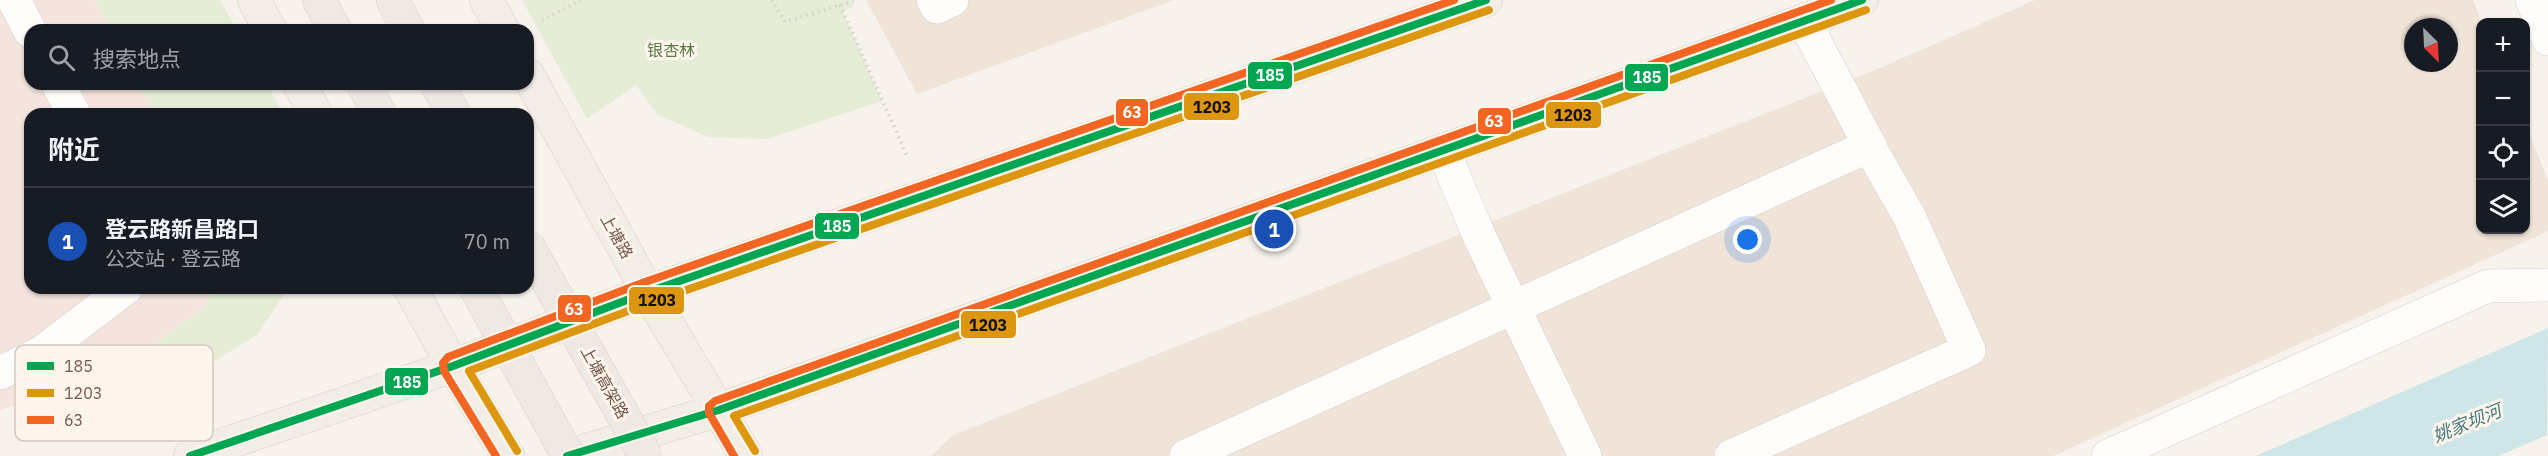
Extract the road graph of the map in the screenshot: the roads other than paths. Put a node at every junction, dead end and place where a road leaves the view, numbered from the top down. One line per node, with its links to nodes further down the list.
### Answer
1 (14, 0): 12 (street)
2 (254, 0): 13 (main road)
3 (319, 0): 14 (highway)
4 (393, 0): 15 (highway)
5 (486, 0): 16 (main road)
6 (933, 0): 7 (street)
7 (952, 0)
8 (1486, 0): 31 (main road)
9 (1862, 0): 11 (main road)
10 (2532, 0): 17 (street)
11 (1804, 21): 27 (street); 28 (main road)
12 (26, 24)
13 (267, 24)
14 (332, 24)
15 (405, 24)
16 (513, 24)
17 (2547, 32)
18 (534, 86): 31 (main road, 上塘路)
19 (61, 90): 23 (street)
20 (302, 90): 24 (main road)
21 (366, 90): 25 (highway)
22 (440, 90): 26 (highway)
23 (71, 108)
24 (313, 108)
25 (377, 108)
26 (451, 108)
27 (1871, 148): 35 (street); 48 (street)
28 (1443, 150): 35 (street); 40 (main road)
29 (534, 257): 44 (highway, 上塘高架路, bridge)
30 (2548, 285): 49 (street)
31 (648, 292): 38 (main road); 40 (main road, 上塘路)
32 (118, 294): 36 (street)
33 (413, 294): 38 (main road)
34 (479, 294): 43 (highway, bridge)
35 (1514, 308): 46 (street); 47 (street)
36 (51, 345)
37 (15, 366): 39 (street)
38 (453, 366): 41 (main road); 42 (main road)
39 (0, 373)
40 (718, 410): 43 (main road); 45 (main road, 上塘路)
41 (190, 456)
42 (508, 456)
43 (568, 456)
44 (646, 456)
45 (746, 456)
46 (1186, 456)
47 (1585, 456)
48 (1731, 456)
49 (2108, 456)

